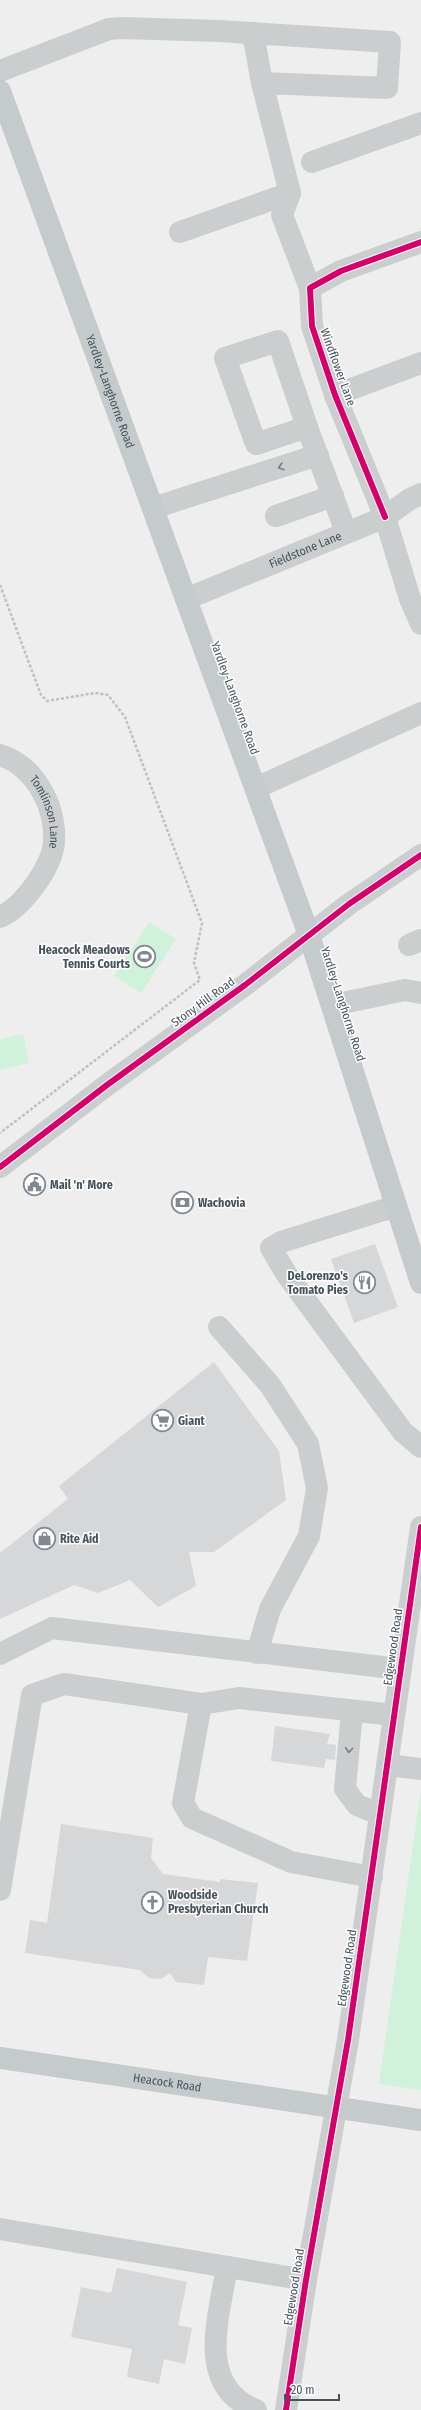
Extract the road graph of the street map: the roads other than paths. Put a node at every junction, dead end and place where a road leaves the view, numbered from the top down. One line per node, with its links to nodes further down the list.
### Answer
1 (253, 34): 2 (street); 3 (street); 3 (street)
2 (0, 71)
3 (262, 83): 7 (street)
4 (0, 91): 17 (main road, Yardley-Langhorne Road)
5 (421, 123): 6 (street)
6 (312, 162)
7 (290, 193): 8 (street); 10 (street, Windflower Lane)
8 (180, 232)
9 (421, 242): 10 (street)
10 (310, 288): 12 (street, Windflower Lane)
11 (421, 363): 12 (street)
12 (335, 395): 19 (street, Windflower Lane)
13 (307, 427): 13 (street); 14 (street)
14 (318, 455): 16 (street); 17 (street, one-way to 17)
15 (421, 494): 19 (street, Fieldstone Lane)
16 (333, 496): 18 (street); 20 (street)
17 (153, 508): 21 (main road, Yardley-Langhorne Road)
18 (276, 516)
19 (385, 517): 20 (street, Fieldstone Lane); 22 (street, Windflower Lane)
20 (346, 532): 21 (street, Fieldstone Lane)
21 (186, 599): 25 (main road, Yardley-Langhorne Road)
22 (421, 624)
23 (421, 713): 25 (street)
24 (0, 755): 27 (street, Tomlinson Lane)
25 (256, 788): 28 (main road, Yardley-Langhorne Road)
26 (421, 856): 28 (street, Stony Hill Road)
27 (0, 917)
28 (309, 935): 30 (main road, Yardley-Langhorne Road); 31 (street, Stony Hill Road)
29 (421, 993): 30 (street)
30 (333, 1004): 32 (main road, Yardley-Langhorne Road)
31 (0, 1167)
32 (396, 1206): 33 (main road, Yardley-Langhorne Road); 35 (street)
33 (421, 1283)
34 (219, 1327): 37 (street)
35 (421, 1447)
36 (421, 1527): 39 (street, Edgewood Road)
37 (257, 1653): 38 (street); 39 (street)
38 (0, 1654)
39 (400, 1670): 42 (street, Edgewood Road)
40 (200, 1704): 41 (street); 46 (street); 47 (street)
41 (352, 1711): 42 (street); 45 (street, one-way to 45)
42 (394, 1715): 43 (street, Edgewood Road)
43 (388, 1765): 44 (street); 45 (street, Edgewood Road)
44 (421, 1769)
45 (380, 1814): 46 (street, Edgewood Road)
46 (372, 1877): 49 (street, Edgewood Road)
47 (0, 1890)
48 (0, 2058): 49 (main road, Heacock Road)
49 (335, 2108): 50 (main road, Heacock Road); 53 (street, Edgewood Road)
50 (421, 2120)
51 (0, 2229): 52 (street)
52 (226, 2267): 53 (street); 54 (street)
53 (306, 2280): 55 (street, Edgewood Road)
54 (256, 2410)
55 (286, 2410)

